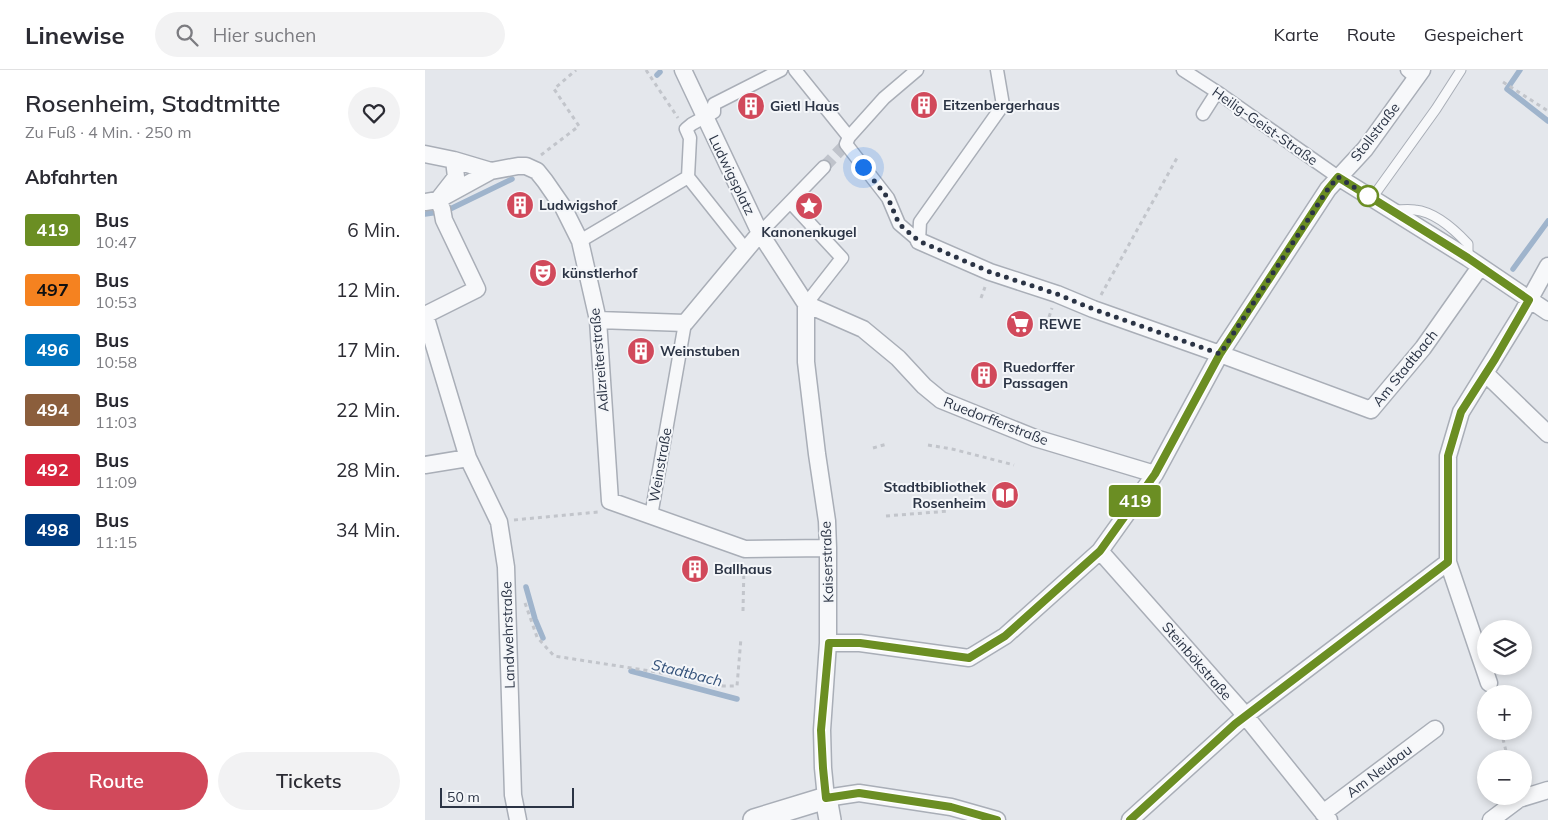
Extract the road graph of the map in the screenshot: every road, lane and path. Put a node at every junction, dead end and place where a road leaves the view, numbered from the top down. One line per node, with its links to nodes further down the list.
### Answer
1 (576, 70): 21 (path)
2 (646, 70): 16 (path)
3 (683, 70): 15 (street, Ludwigsplatz)
4 (781, 70): 15 (street, Ludwigsplatz)
5 (795, 70): 17 (street)
6 (917, 70): 17 (street)
7 (997, 70): 31 (street)
8 (1183, 70): 12 (street, Heilig-Geist-Straße)
9 (1461, 70): 26 (lane)
10 (1415, 73): 25 (street, Stollstraße)
11 (1503, 82): 13 (path)
12 (1217, 92): 14 (street); 25 (street, Heilig-Geist-Straße)
13 (1548, 111)
14 (1203, 114)
15 (704, 117): 16 (street, Ludwigsplatz); 29 (street, Ludwigsplatz)
16 (686, 129): 24 (street, Ludwigsplatz)
17 (849, 137): 31 (street)
18 (425, 154): 20 (street)
19 (1177, 158): 37 (path)
20 (454, 160): 23 (street); 28 (street)
21 (526, 166): 23 (street); 30 (street, Adlzreiterstraße)
22 (824, 168): 27 (street, Ludwigsplatz)
23 (491, 172): 28 (street)
24 (688, 177): 30 (street); 32 (street, Ludwigsplatz)
25 (1338, 177): 26 (street, Heilig-Geist-Straße); 41 (street, Stollstraße)
26 (1371, 198): 33 (street, Heilig-Geist-Straße)
27 (790, 202): 29 (street, Ludwigsplatz); 36 (street)
28 (437, 208): 47 (street, Landwehrstraße)
29 (760, 233): 32 (street, Weinstraße); 36 (street, Ludwigsplatz)
30 (580, 241): 39 (street, Adlzreiterstraße)
31 (919, 241): 37 (street)
32 (746, 250): 40 (street, Weinstraße)
33 (1474, 263): 35 (street, Heilig-Geist-Straße); 41 (street, Am Stadtbach)
34 (1548, 266): 35 (street)
35 (1529, 300): 38 (street, Heilig-Geist-Straße); 42 (street)
36 (806, 304): 50 (street, Ruedorfferstraße); 56 (street, Kaiserstraße)
37 (1093, 309): 41 (street)
38 (1548, 312)
39 (598, 320): 40 (street); 51 (street, Adlzreiterstraße)
40 (685, 323): 53 (street, Weinstraße)
41 (1220, 354): 50 (street, Stollstraße)
42 (1486, 374): 43 (street); 59 (street)
43 (1548, 434)
44 (887, 444): 46 (path)
45 (928, 445): 49 (path)
46 (873, 448)
47 (467, 458): 48 (street); 55 (street, Landwehrstraße)
48 (425, 465)
49 (1015, 465)
50 (1155, 474): 58 (street, Stollstraße)
51 (618, 503): 53 (street); 55 (path)
52 (949, 510): 54 (path)
53 (651, 516): 57 (street, Weinstraße)
54 (886, 516)
55 (499, 522): 70 (street, Landwehrstraße)
56 (828, 548): 57 (street, Weinstraße); 63 (street, Kaiserstraße)
57 (745, 549): 61 (path)
58 (1100, 551): 63 (street, Stollstraße); 65 (street, Steinbökstraße)
59 (1448, 562): 64 (street); 65 (street)
60 (522, 595): 62 (path)
61 (743, 611)
62 (741, 638)
63 (829, 643): 68 (street, Kaiserstraße)
64 (1489, 682)
65 (1245, 716): 69 (street, Steinbökstraße); 74 (street)
66 (1435, 729): 69 (street, Am Neubau)
67 (1548, 790): 75 (street)
68 (826, 798): 71 (street); 72 (street, Kaiserstraße); 73 (street)
69 (1326, 816)
70 (517, 820)
71 (754, 820)
72 (830, 820)
73 (997, 820)
74 (1130, 820)
75 (1491, 820)

